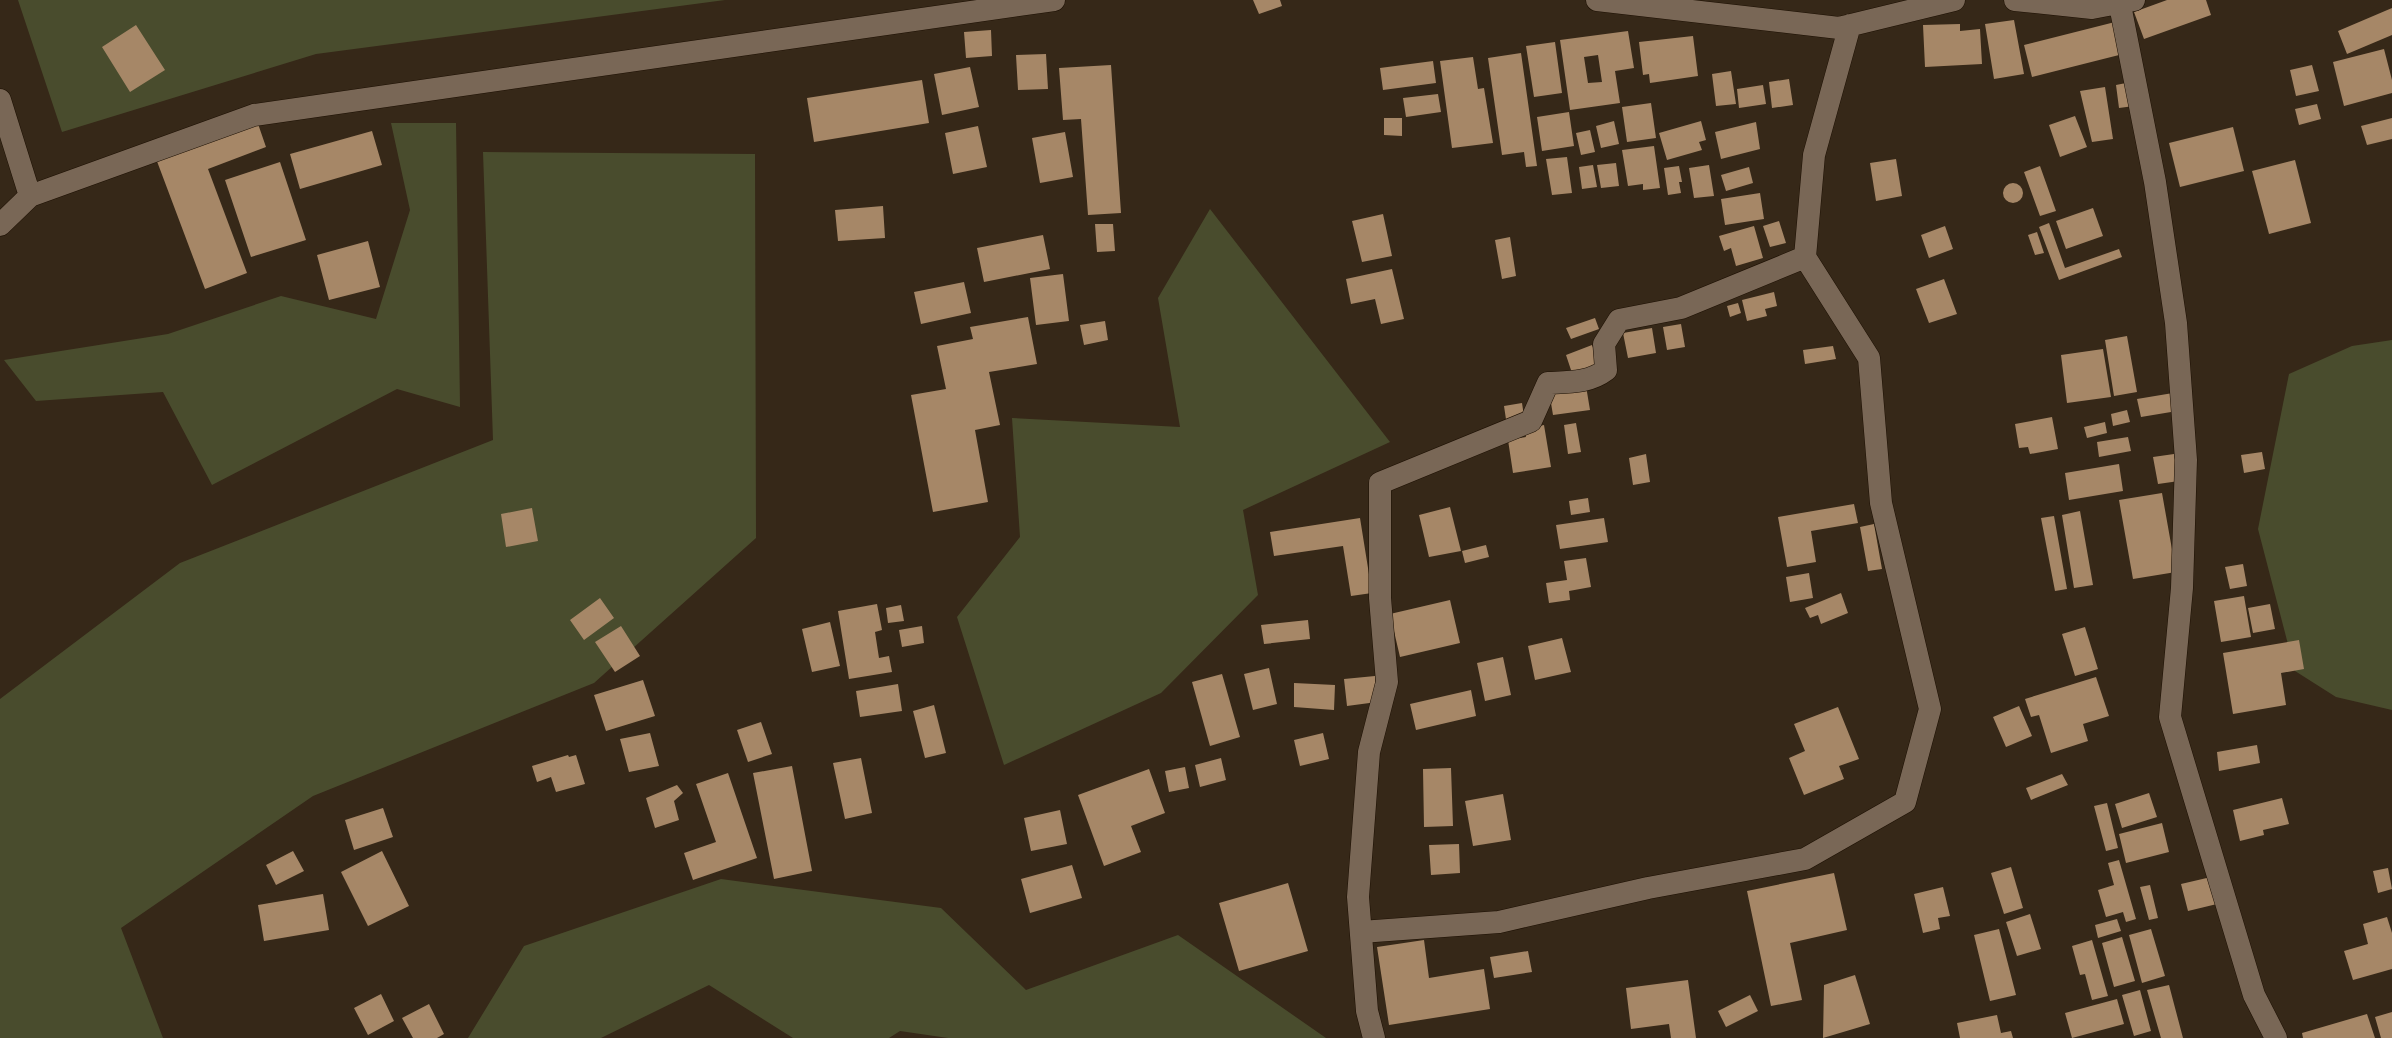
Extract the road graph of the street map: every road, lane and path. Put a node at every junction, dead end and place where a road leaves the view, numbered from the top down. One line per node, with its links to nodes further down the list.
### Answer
1 (1054, 0): 8 (street)
2 (1597, 0): 6 (street)
3 (1954, 0): 6 (street)
4 (2015, 0): 5 (street)
5 (2124, 1): 13 (street)
6 (1850, 25): 10 (street)
7 (0, 100): 8 (street)
8 (30, 196): 9 (street)
9 (0, 225)
10 (1805, 257): 11 (street); 11 (street)
11 (1361, 932): 12 (street)
12 (1374, 1038)
13 (2276, 1038)

